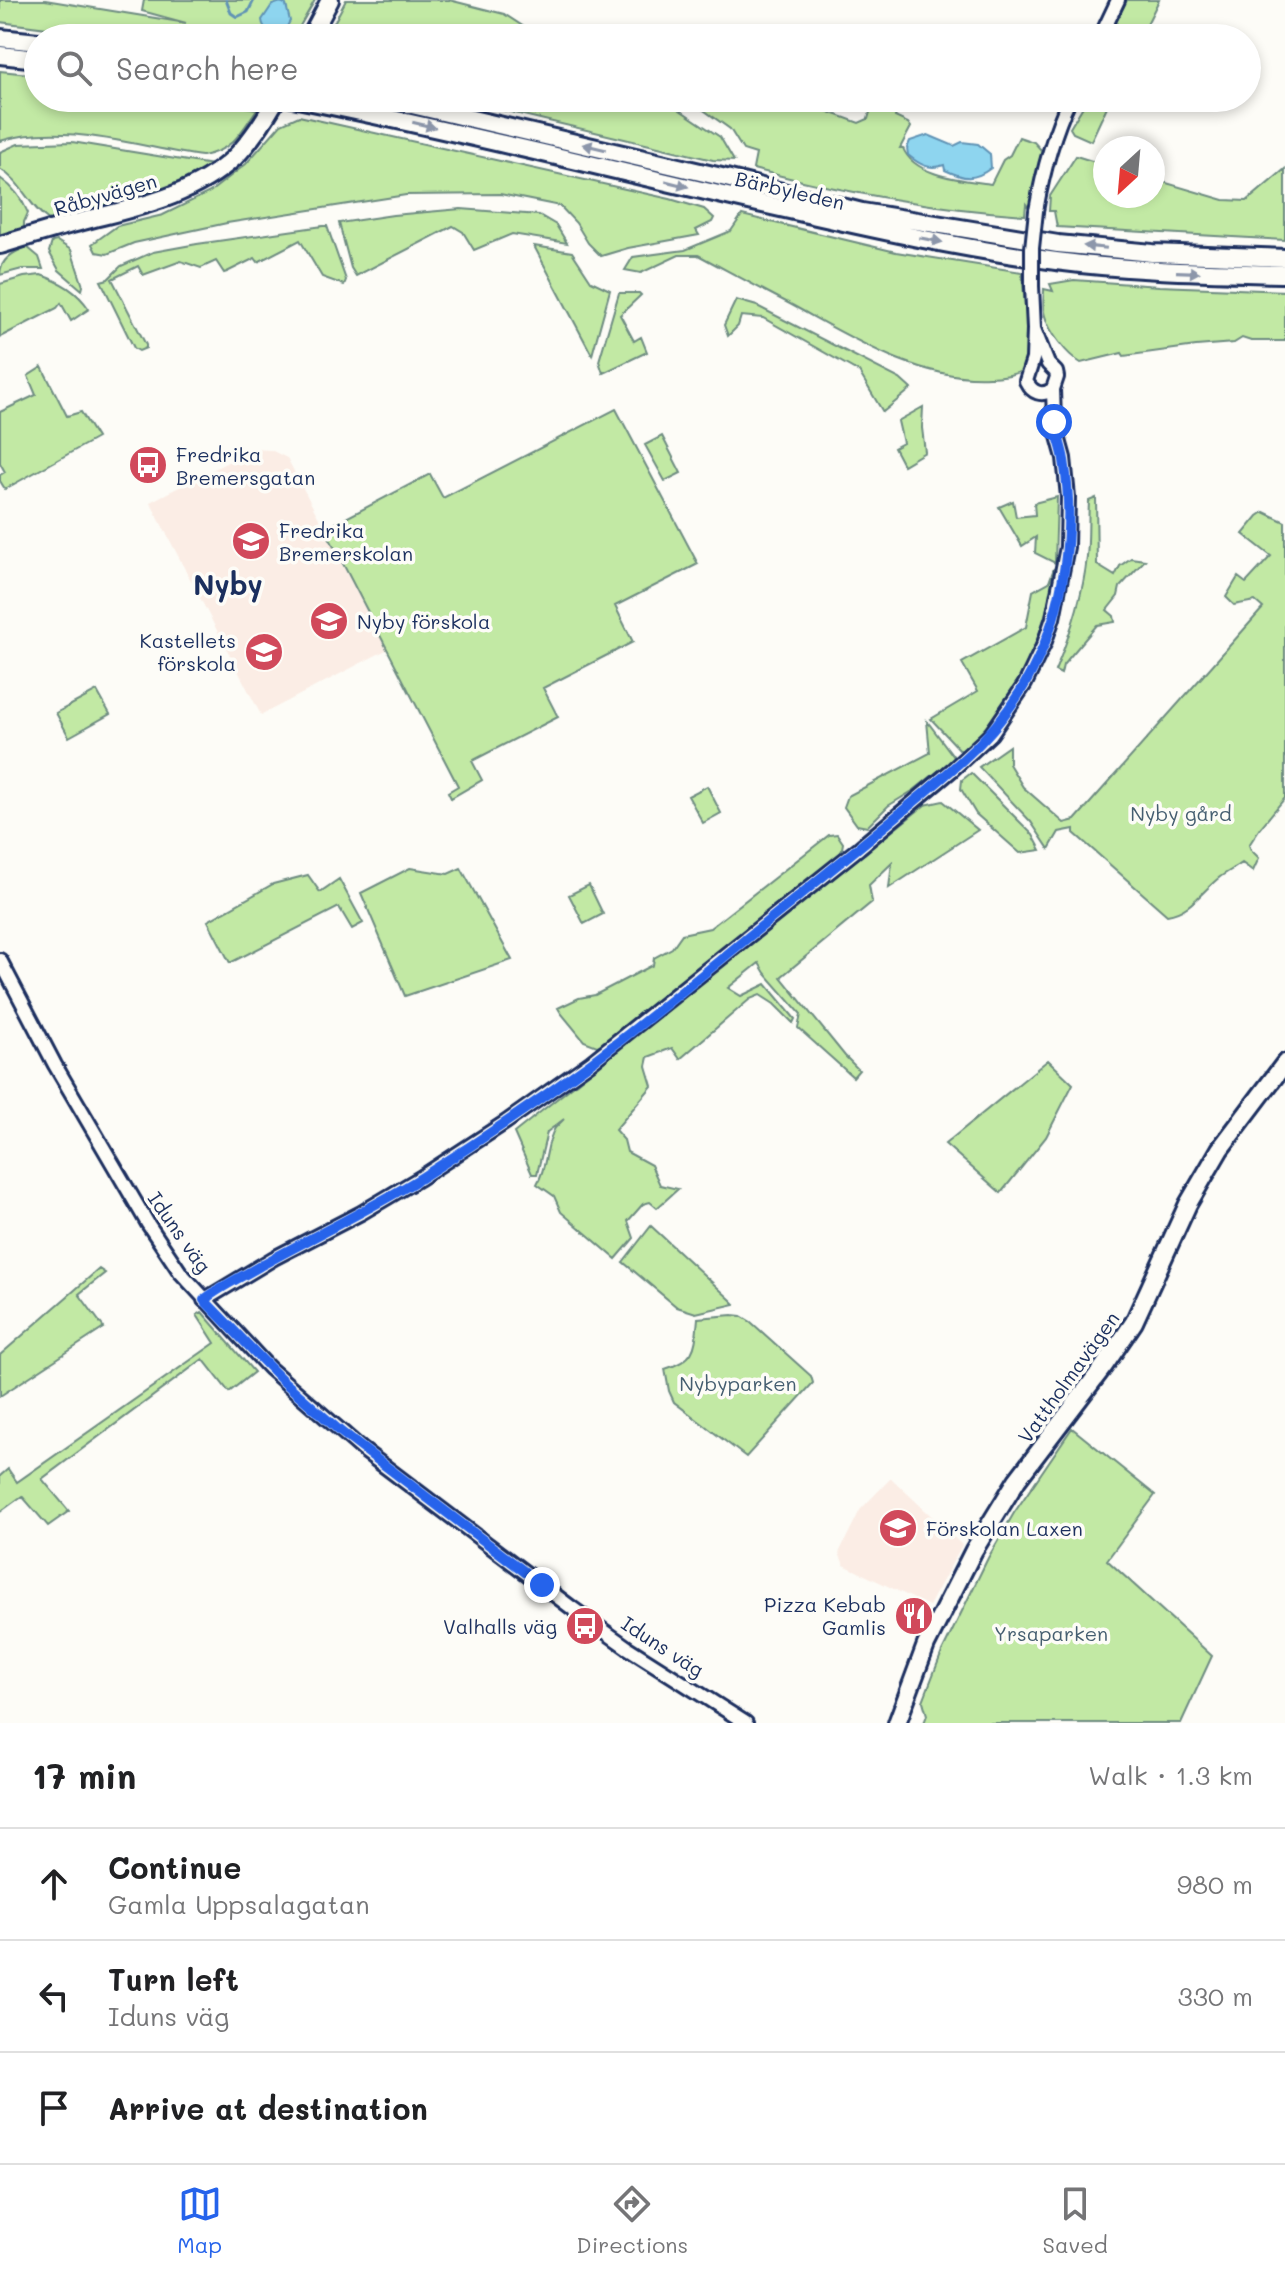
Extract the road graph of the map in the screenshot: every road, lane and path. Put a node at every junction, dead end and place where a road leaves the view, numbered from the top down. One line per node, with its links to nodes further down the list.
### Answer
1 (330, 0): 3 (main road)
2 (1118, 0): 4 (street)
3 (317, 24)
4 (1107, 24)
5 (0, 38): 6 (main road)
6 (24, 41)
7 (0, 55): 8 (main road)
8 (24, 58)
9 (268, 112): 13 (main road, Råbyvägen)
10 (357, 112): 15 (main road, Bärbyleden, one-way to 15)
11 (443, 112): 14 (main road, Bärbyleden, one-way to 11)
12 (1064, 112): 16 (street, bridge)
13 (0, 245)
14 (1285, 258)
15 (1285, 274)
16 (1034, 329): 17 (street); 18 (street)
17 (1048, 364): 18 (street); 19 (street)
18 (1030, 368): 20 (street)
19 (1053, 389): 20 (street); 21 (street)
20 (1039, 394): 21 (street)
21 (1054, 422): 24 (street)
22 (0, 960): 24 (street, Iduns väg)
23 (1285, 1063): 26 (main road, Vattholmavägen)
24 (204, 1300): 25 (street, Iduns väg)
25 (746, 1723)
26 (897, 1723)

